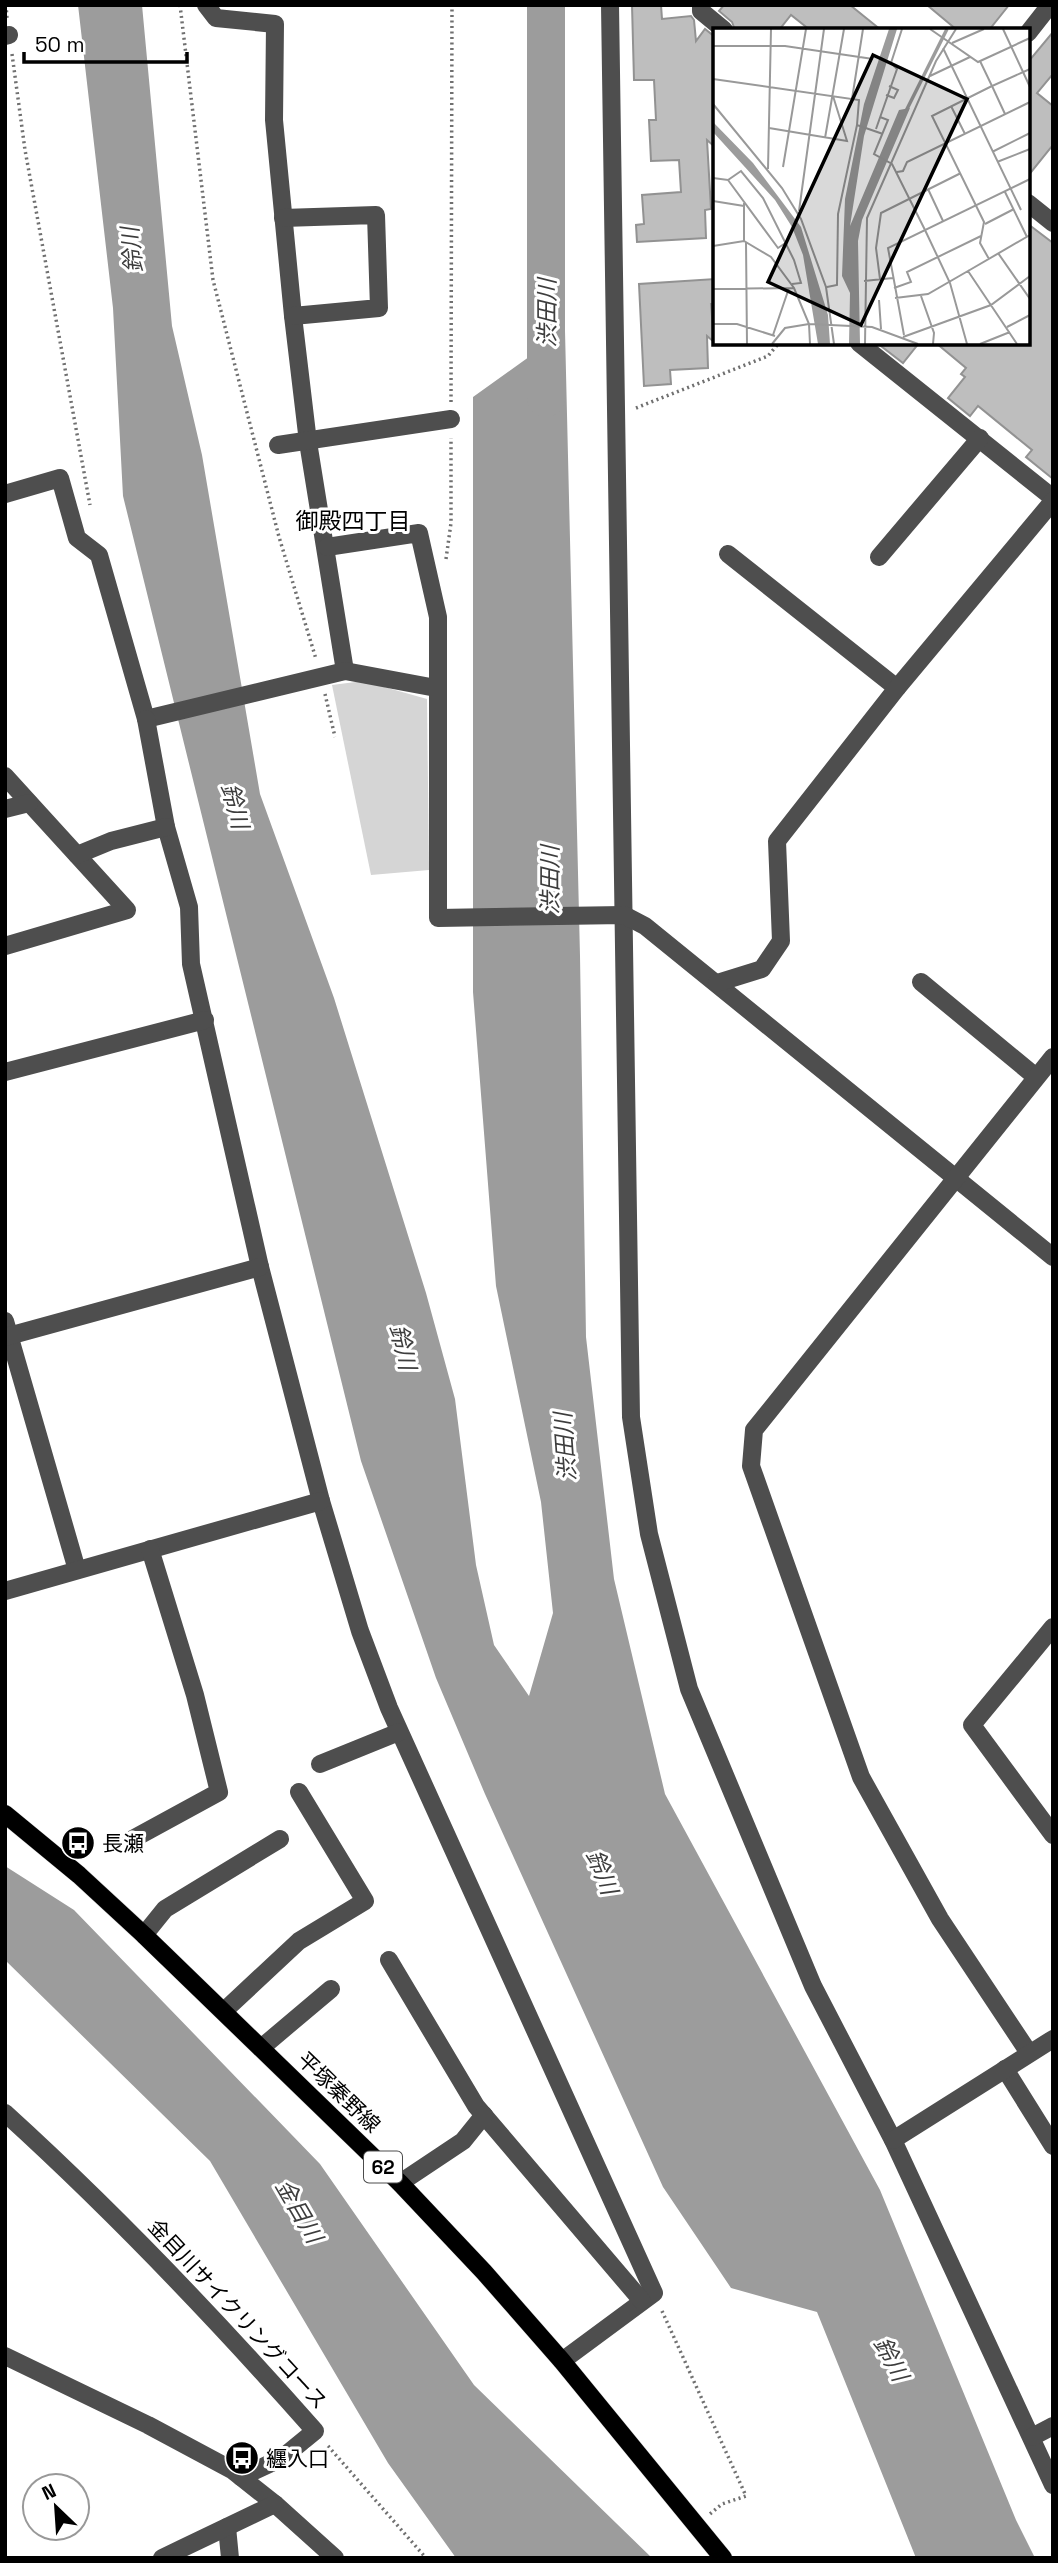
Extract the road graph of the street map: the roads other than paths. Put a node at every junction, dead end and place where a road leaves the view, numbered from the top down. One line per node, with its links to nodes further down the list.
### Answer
1 (206, 5): 8 (street)
2 (610, 5): 30 (street)
3 (701, 5): 5 (street)
4 (1050, 5): 6 (street)
5 (722, 28)
6 (1030, 30)
7 (1030, 205): 9 (street)
8 (283, 218): 10 (street); 10 (street)
9 (1053, 223)
10 (293, 316): 14 (street)
11 (862, 345): 13 (street)
12 (451, 419): 14 (street)
13 (980, 438): 17 (street); 20 (street)
14 (309, 442): 15 (street); 18 (street)
15 (278, 445)
16 (5, 494): 24 (street)
17 (1053, 499): 23 (street)
18 (327, 548): 21 (street); 22 (street)
19 (727, 554): 23 (street)
20 (879, 557)
21 (345, 671): 22 (street); 24 (street)
22 (436, 688): 30 (street)
23 (897, 688): 33 (street)
24 (146, 719): 28 (street)
25 (5, 776): 26 (street)
26 (29, 803): 27 (street); 29 (street)
27 (5, 809)
28 (166, 827): 29 (street); 34 (street)
29 (77, 855): 31 (street)
30 (624, 915): 33 (street); 64 (street)
31 (5, 946)
32 (921, 982): 37 (street)
33 (717, 983): 38 (street)
34 (205, 1020): 36 (street); 40 (street)
35 (1053, 1057): 37 (street)
36 (5, 1072)
37 (1036, 1077): 38 (street)
38 (954, 1179): 39 (street); 60 (street)
39 (1053, 1257)
40 (260, 1267): 41 (street); 42 (street)
41 (7, 1331): 44 (street)
42 (321, 1501): 43 (street); 47 (street)
43 (150, 1549): 44 (street); 53 (street)
44 (77, 1570): 45 (street)
45 (5, 1591)
46 (1053, 1627): 51 (street)
47 (399, 1732): 48 (street); 67 (street)
48 (320, 1764)
49 (299, 1791): 57 (street)
50 (5, 1814): 54 (main road, 平塚秦野線 / 62)
51 (1053, 1835)
52 (280, 1839): 54 (street)
53 (131, 1840)
54 (144, 1935): 57 (main road, 平塚秦野線 / 62)
55 (389, 1960): 63 (street)
56 (331, 1989): 59 (street)
57 (224, 2011): 59 (main road, 平塚秦野線 / 62)
58 (1053, 2039): 60 (street)
59 (261, 2048): 66 (main road, 平塚秦野線 / 62)
60 (1030, 2053): 61 (street)
61 (1005, 2069): 64 (street); 65 (street)
62 (6, 2115): 72 (street, 金目川サイクリングコース)
63 (484, 2115): 66 (street); 67 (street)
64 (893, 2140): 71 (street)
65 (1053, 2146)
66 (400, 2183): 69 (main road, 平塚秦野線 / 62)
67 (648, 2297): 69 (street)
68 (5, 2356): 72 (street)
69 (562, 2361): 79 (main road, 平塚秦野線 / 62)
70 (1053, 2426): 71 (street)
71 (1032, 2437): 73 (street)
72 (241, 2477): 74 (street)
73 (1053, 2485)
74 (275, 2504): 75 (street); 78 (street)
75 (227, 2528): 76 (street); 77 (street)
76 (162, 2558)
77 (230, 2558)
78 (335, 2558)
79 (723, 2558)

